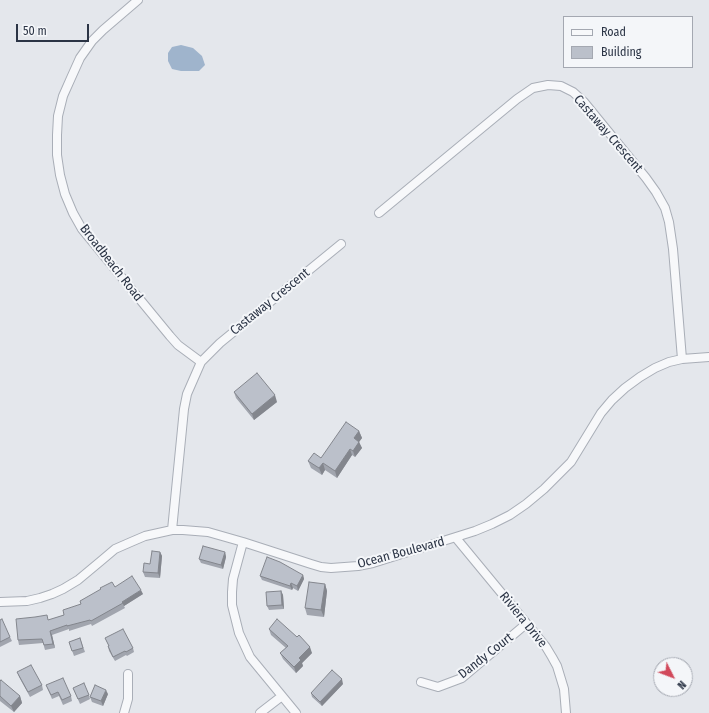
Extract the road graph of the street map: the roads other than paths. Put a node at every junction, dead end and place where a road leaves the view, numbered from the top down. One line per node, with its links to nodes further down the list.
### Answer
1 (138, 0): 6 (street, Broadbeach Road)
2 (379, 213): 5 (street, Castaway Crescent)
3 (341, 244): 6 (street, Castaway Crescent)
4 (709, 356): 5 (street, Ocean Boulevard)
5 (682, 359): 8 (street, Ocean Boulevard)
6 (201, 362): 7 (street)
7 (172, 530): 9 (street, Ocean Boulevard); 10 (street, Ocean Boulevard)
8 (456, 538): 9 (street, Ocean Boulevard); 11 (street, Riviera Drive)
9 (243, 542): 14 (street)
10 (0, 602)
11 (526, 624): 13 (street, Dandy Court); 18 (street, Riviera Drive)
12 (128, 674): 15 (street)
13 (421, 682)
14 (282, 696): 16 (street); 17 (street)
15 (124, 713)
16 (260, 713)
17 (296, 713)
18 (566, 713)

